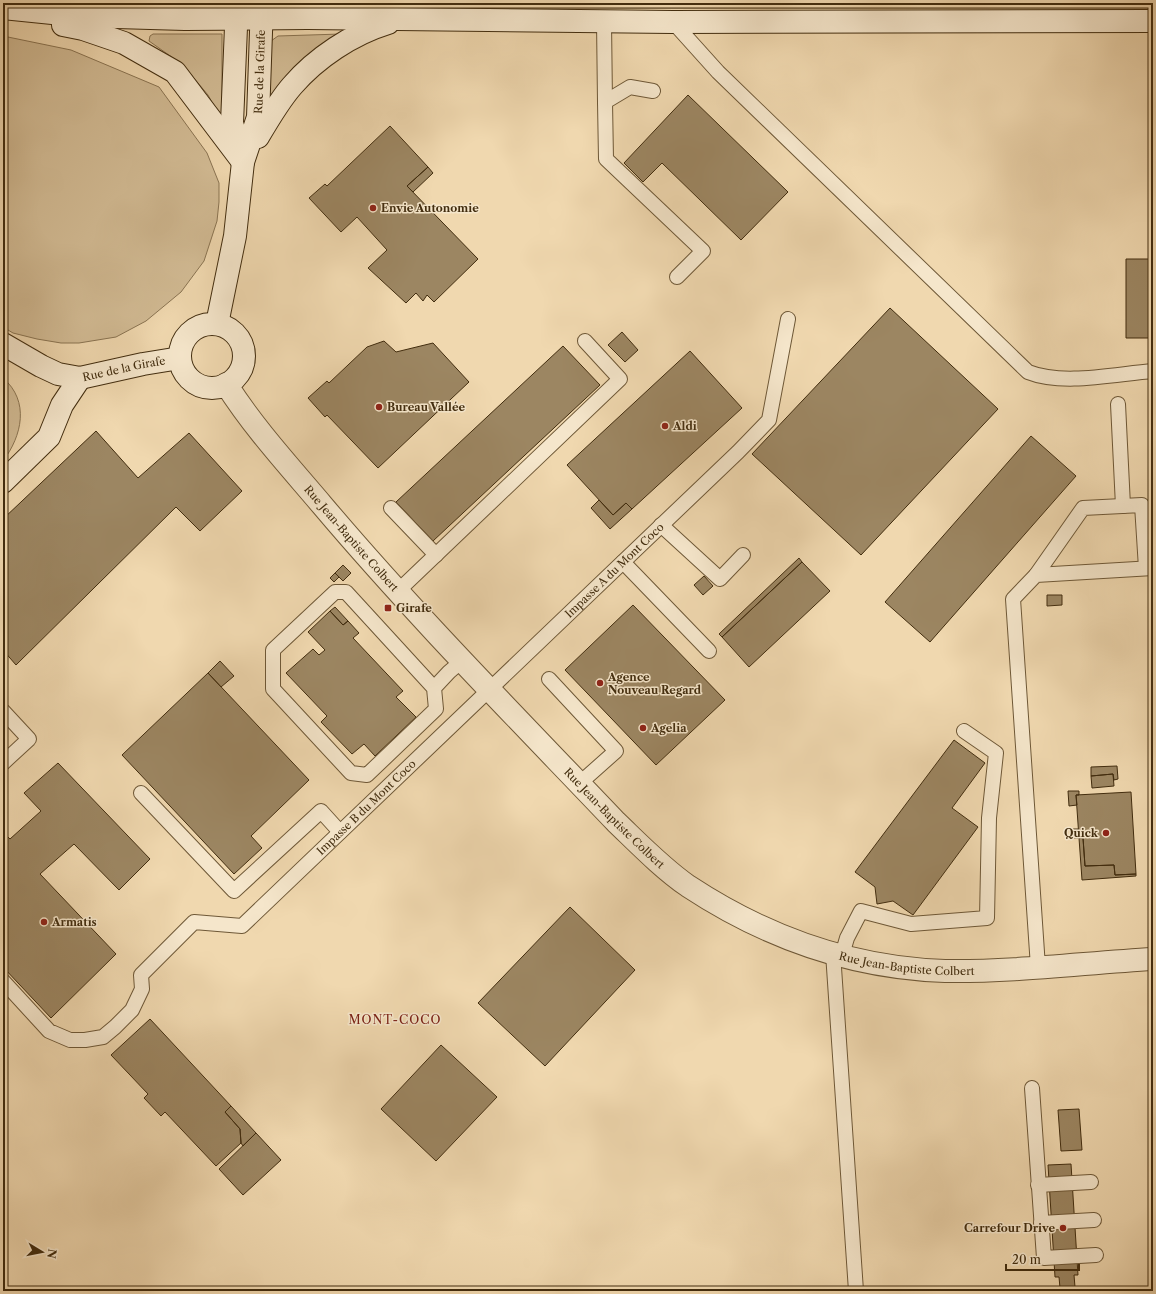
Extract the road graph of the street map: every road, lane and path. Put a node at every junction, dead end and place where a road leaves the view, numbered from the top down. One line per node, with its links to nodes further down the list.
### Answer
1 (3, 8): 2 (street)
2 (237, 11): 3 (street); 11 (street, Rue de la Girafe)
3 (262, 11): 5 (street); 11 (street, Rue de la Girafe)
4 (3, 12): 11 (street)
5 (401, 20): 7 (street); 11 (street)
6 (1153, 21): 8 (street)
7 (604, 22): 8 (street); 10 (lane)
8 (673, 22): 18 (lane)
9 (653, 92): 10 (lane)
10 (605, 102): 12 (lane)
11 (243, 162): 14 (street, Rue de la Girafe)
12 (677, 277)
13 (788, 319): 25 (lane, Impasse A du Mont Coco)
14 (217, 324): 17 (street); 20 (street)
15 (586, 341): 26 (lane)
16 (3, 344): 19 (street)
17 (180, 358): 19 (street, Rue de la Girafe); 20 (street)
18 (1153, 371)
19 (80, 378): 22 (street, Rue de la Girafe)
20 (226, 384): 31 (street, Rue Jean-Baptiste Colbert)
21 (1118, 404): 23 (lane)
22 (3, 482)
23 (1123, 506): 29 (lane); 30 (lane)
24 (391, 508): 26 (lane)
25 (661, 526): 27 (lane); 28 (lane, Impasse A du Mont Coco)
26 (436, 555): 31 (lane)
27 (743, 555)
28 (623, 562): 32 (lane); 36 (lane, Impasse A du Mont Coco)
29 (1149, 568): 30 (lane)
30 (1036, 575): 45 (lane)
31 (398, 591): 33 (street, Rue Jean-Baptiste Colbert)
32 (709, 651)
33 (463, 660): 35 (lane); 36 (street, Rue Jean-Baptiste Colbert)
34 (549, 679): 40 (lane)
35 (434, 688): 35 (lane)
36 (490, 689): 40 (street, Rue Jean-Baptiste Colbert); 42 (lane, Impasse B du Mont Coco)
37 (3, 711): 39 (lane)
38 (964, 731): 43 (lane)
39 (3, 763)
40 (580, 784): 43 (street, Rue Jean-Baptiste Colbert)
41 (141, 793): 42 (lane)
42 (340, 832): 46 (lane, Impasse B du Mont Coco)
43 (837, 954): 45 (street, Rue Jean-Baptiste Colbert); 53 (lane)
44 (1153, 959): 45 (street, Rue Jean-Baptiste Colbert)
45 (1038, 966)
46 (3, 982)
47 (1032, 1088): 49 (lane)
48 (1091, 1182): 49 (lane)
49 (1038, 1185): 51 (lane)
50 (1094, 1220): 51 (lane)
51 (1041, 1223): 52 (lane)
52 (1096, 1255)
53 (856, 1291)

